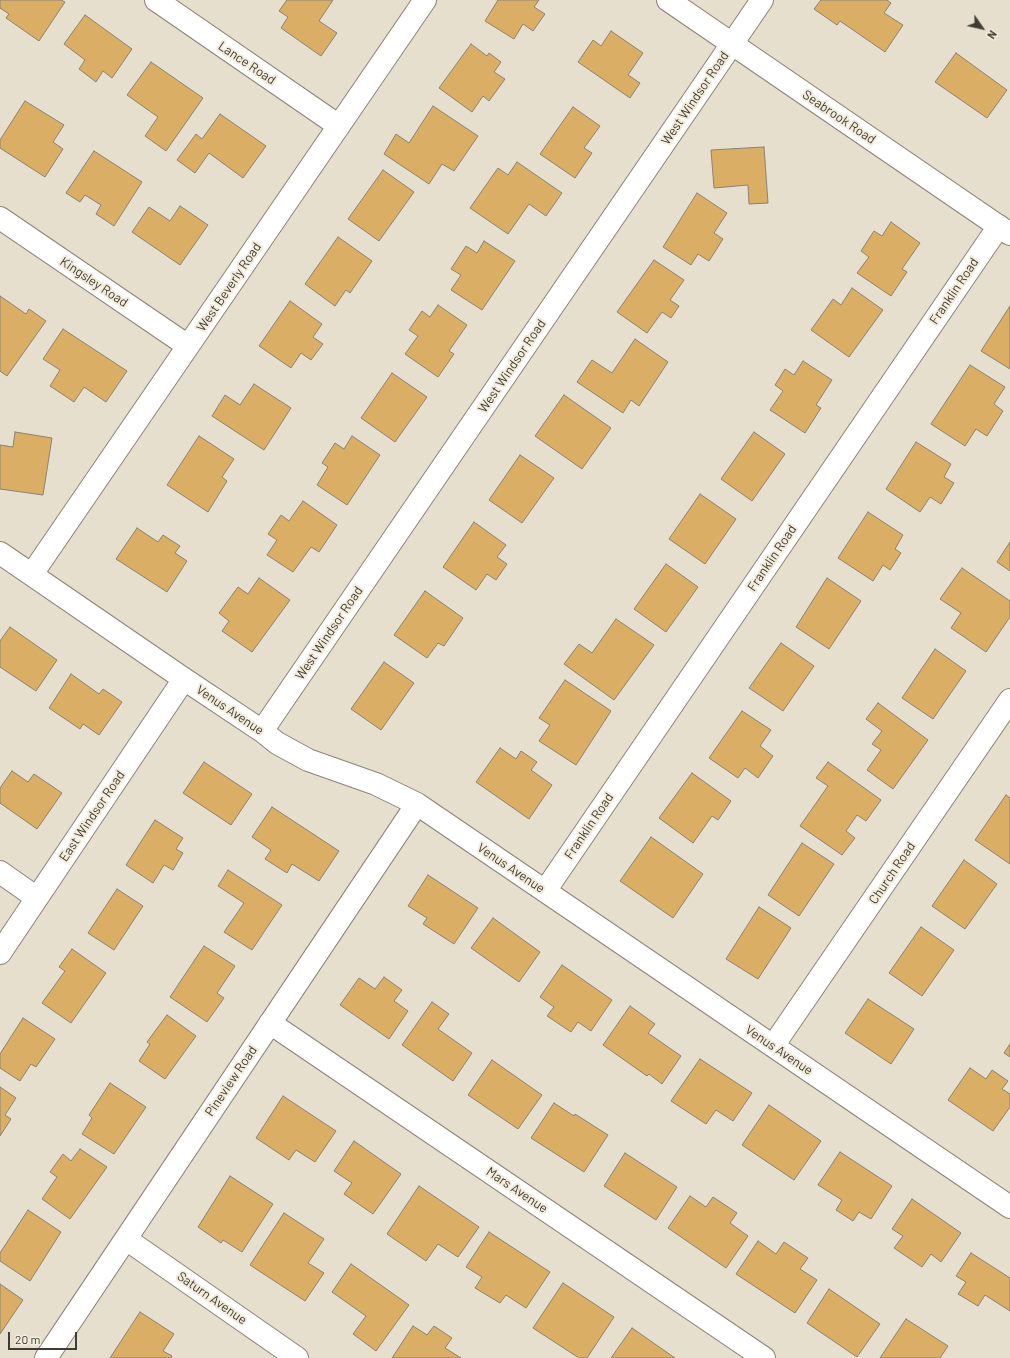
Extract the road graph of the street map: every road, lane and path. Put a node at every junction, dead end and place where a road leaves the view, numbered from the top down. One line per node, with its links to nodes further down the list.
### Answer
1 (156, 0): 6 (street, Lance Road)
2 (425, 0): 6 (street, West Beverly Road)
3 (668, 0): 5 (street, Seabrook Road)
4 (762, 0): 5 (street, West Windsor Road)
5 (732, 44): 8 (street, Seabrook Road); 14 (street, West Windsor Road)
6 (339, 126): 9 (street, West Beverly Road)
7 (0, 218): 9 (street, Kingsley Road)
8 (1004, 230): 17 (street, Franklin Road)
9 (188, 346): 11 (street, West Beverly Road)
10 (0, 553): 11 (street, Venus Avenue)
11 (32, 574): 12 (street, Venus Avenue)
12 (184, 679): 14 (street, Venus Avenue); 18 (street, East Windsor Road)
13 (1010, 700): 21 (street, Church Road)
14 (262, 731): 15 (street, Venus Avenue)
15 (417, 804): 17 (street, Venus Avenue); 20 (street, Pineview Road)
16 (0, 872): 18 (street)
17 (544, 891): 21 (street, Venus Avenue)
18 (37, 898): 19 (street, East Windsor Road)
19 (0, 953)
20 (270, 1023): 23 (street, Pineview Road); 26 (street, Mars Avenue)
21 (773, 1046): 22 (street, Venus Avenue)
22 (1010, 1206)
23 (126, 1238): 24 (street, Pineview Road); 25 (street, Saturn Avenue)
24 (46, 1358)
25 (297, 1358)
26 (764, 1358)

